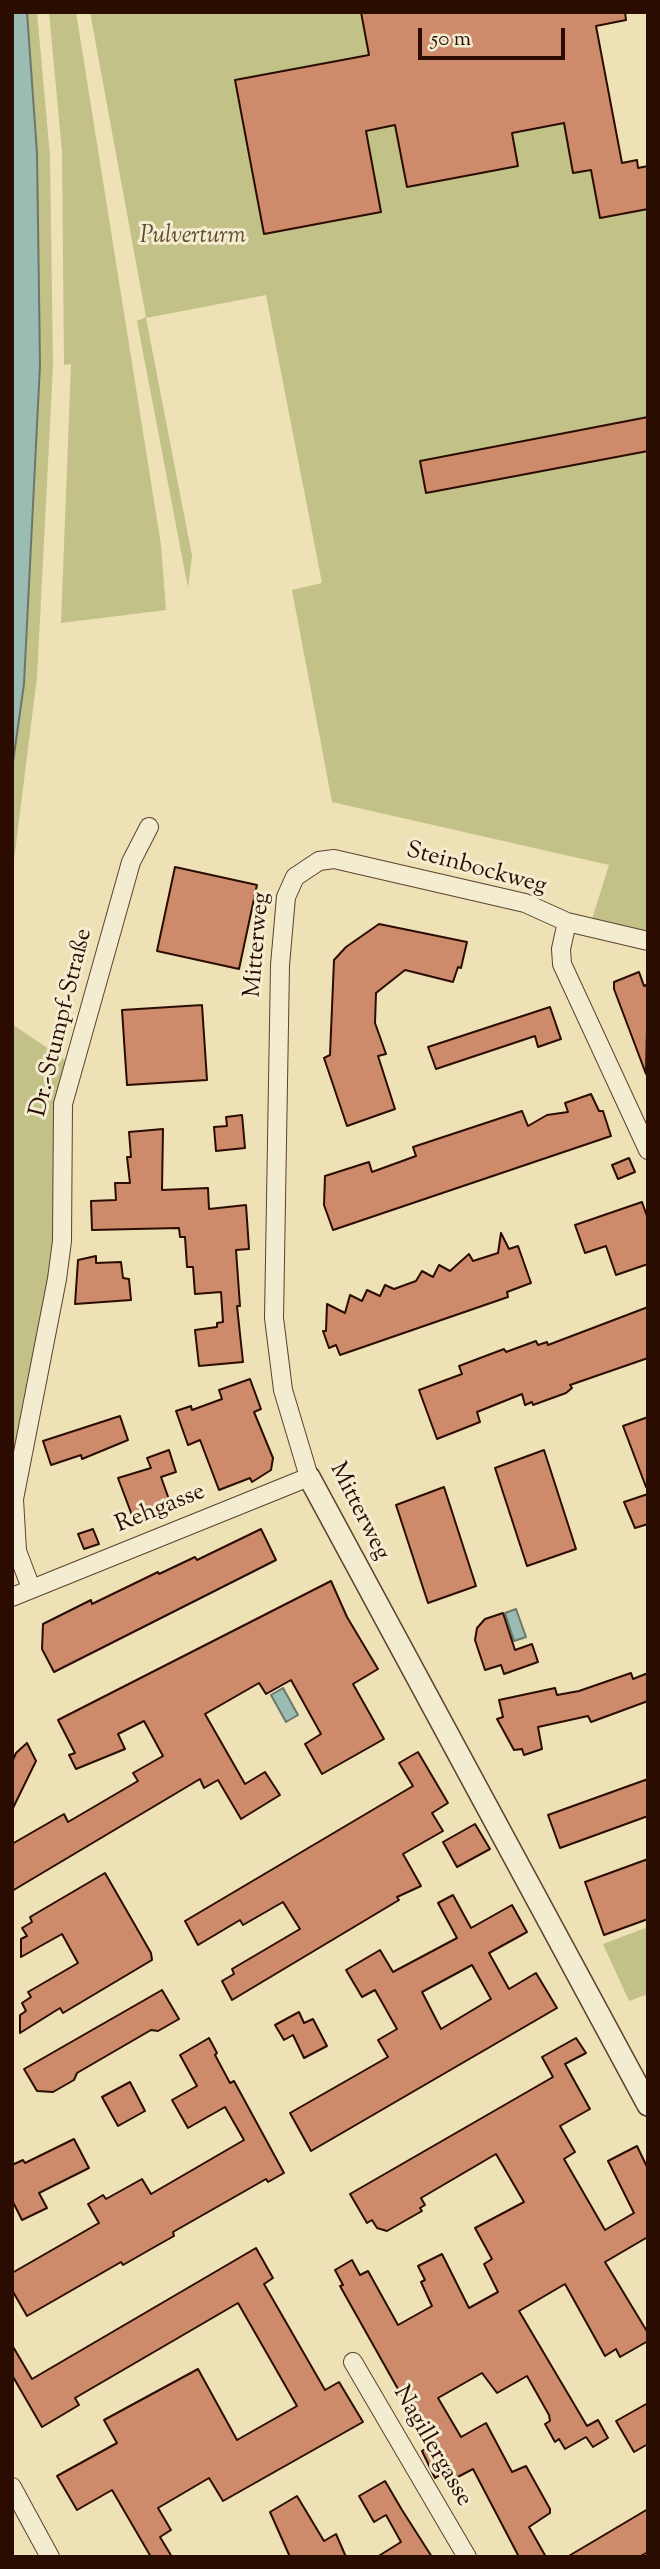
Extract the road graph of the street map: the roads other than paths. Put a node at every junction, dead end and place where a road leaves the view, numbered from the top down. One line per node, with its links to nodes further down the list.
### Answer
1 (149, 827): 7 (street, Dr.-Stumpf-Straße)
2 (295, 877): 3 (street, Steinbockweg); 6 (street, Mitterweg)
3 (567, 922): 4 (street, Steinbockweg); 5 (street)
4 (648, 941)
5 (648, 1150)
6 (309, 1477): 7 (street, Rehgasse); 9 (street, Mitterweg)
7 (31, 1588): 8 (street)
8 (12, 1597)
9 (648, 2105)
10 (353, 2362): 13 (street, Nagillergasse)
11 (12, 2487): 12 (street)
12 (50, 2557)
13 (467, 2557)

